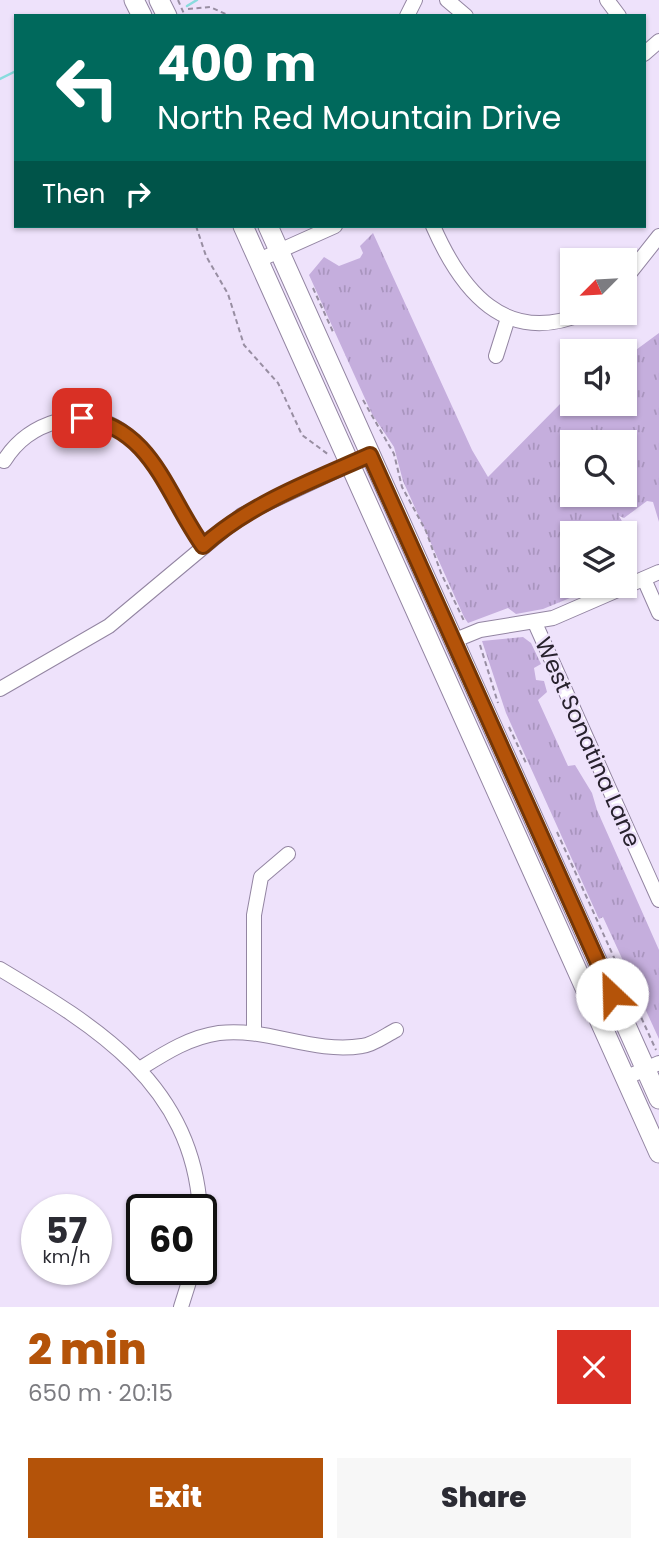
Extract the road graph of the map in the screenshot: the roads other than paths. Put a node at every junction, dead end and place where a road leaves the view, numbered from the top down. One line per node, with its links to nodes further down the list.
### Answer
1 (447, 0): 2 (street)
2 (464, 14)
3 (244, 228): 9 (main road)
4 (269, 228): 8 (main road)
5 (330, 228): 8 (street)
6 (434, 228): 11 (street)
7 (659, 236): 10 (street)
8 (279, 250): 9 (street); 14 (main road)
9 (259, 260): 16 (main road)
10 (637, 264)
11 (508, 318): 12 (street); 13 (street)
12 (560, 320)
13 (496, 356)
14 (370, 455): 16 (street); 22 (main road)
15 (4, 461): 17 (street)
16 (345, 466): 17 (street); 31 (main road)
17 (203, 546): 23 (street)
18 (659, 572): 19 (street)
19 (644, 579): 20 (street); 21 (street)
20 (659, 613)
21 (535, 623): 22 (street); 25 (street, West Sonatina Lane)
22 (453, 641): 29 (main road)
23 (0, 689)
24 (288, 854): 28 (street)
25 (659, 900)
26 (0, 969): 30 (street)
27 (396, 1030): 28 (street)
28 (254, 1032): 30 (street)
29 (655, 1063): 31 (street); 32 (main road)
30 (141, 1068): 34 (street)
31 (625, 1078): 33 (main road)
32 (659, 1098)
33 (659, 1153)
34 (199, 1194)
35 (188, 1285): 36 (street)
36 (181, 1307)

